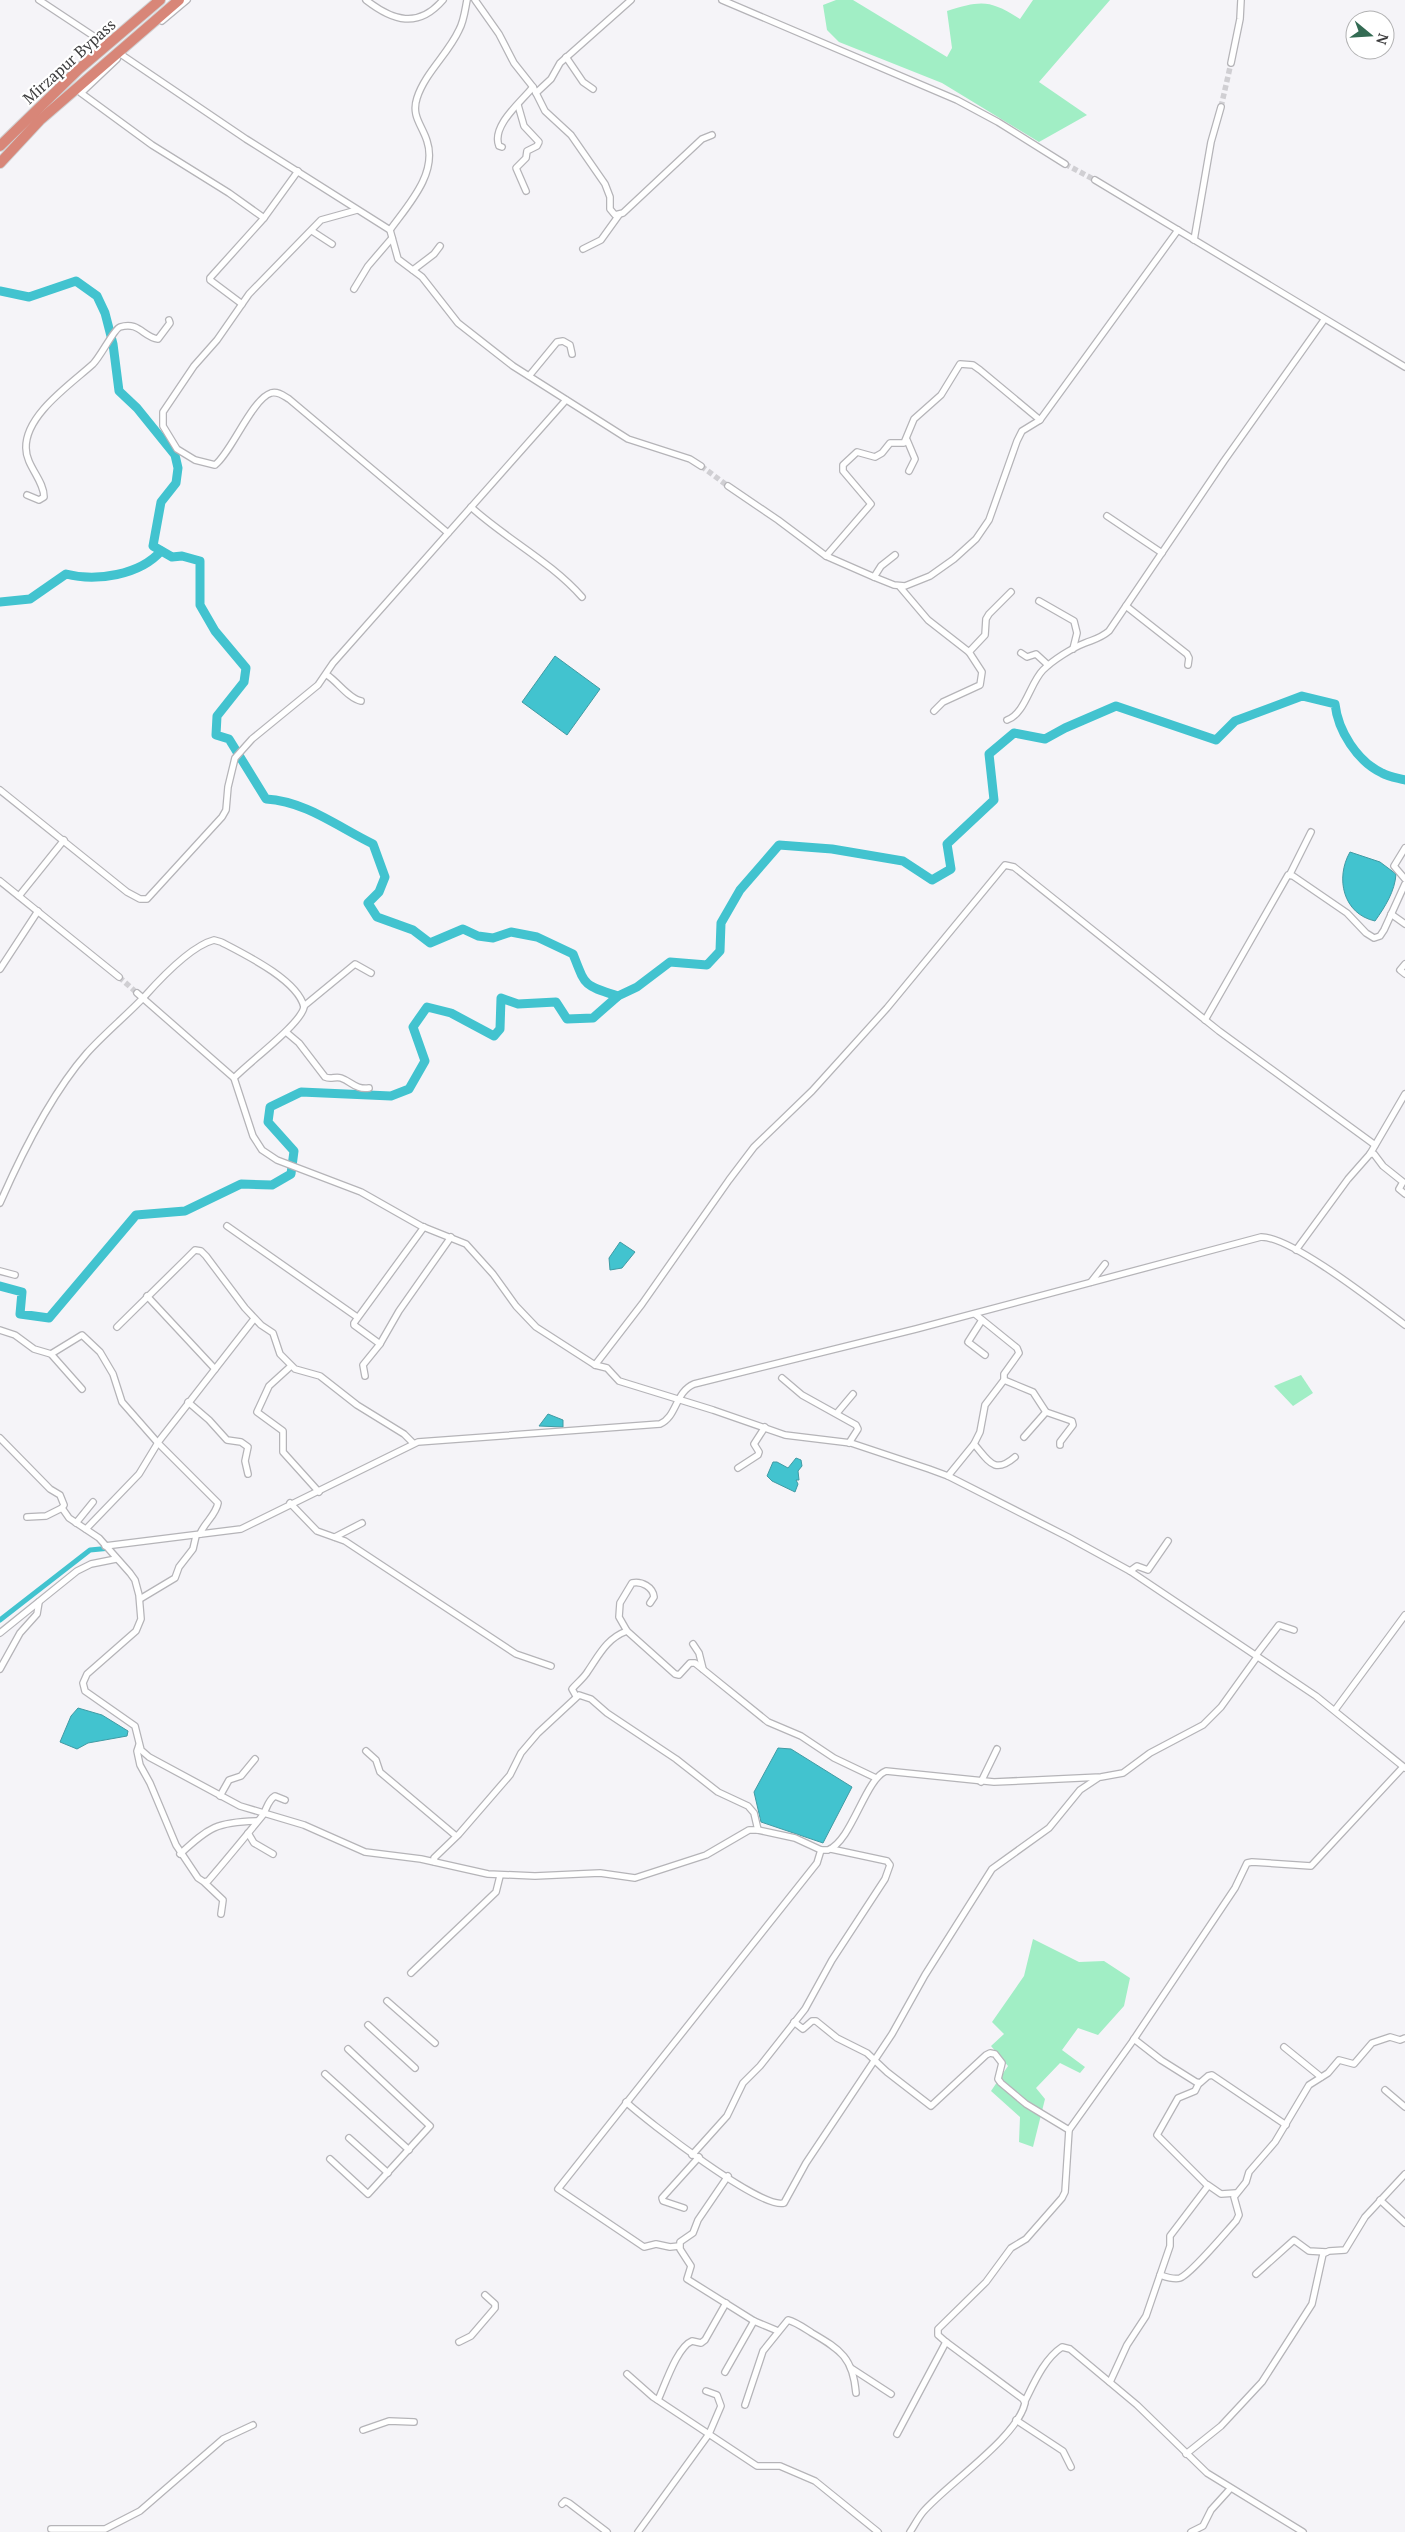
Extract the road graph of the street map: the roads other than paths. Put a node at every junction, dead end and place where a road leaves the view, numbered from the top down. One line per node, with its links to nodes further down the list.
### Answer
1 (39, 0): 12 (street)
2 (160, 0): 12 (highway, Mirzapur Bypass)
3 (179, 0): 23 (highway)
4 (187, 0): 13 (street)
5 (366, 0): 6 (street)
6 (442, 0)
7 (467, 0): 32 (street)
8 (476, 0): 17 (street)
9 (631, 0): 14 (street)
10 (722, 0): 24 (street)
11 (1241, 0): 15 (street)
12 (107, 45): 21 (highway, Mirzapur Bypass)
13 (122, 55): 25 (street); 30 (street)
14 (566, 57): 16 (street); 17 (street)
15 (1231, 63)
16 (593, 89)
17 (534, 90): 18 (street); 29 (street)
18 (518, 105): 22 (street); 27 (street)
19 (1221, 107): 35 (street)
20 (712, 135): 29 (street)
21 (0, 146)
22 (502, 147)
23 (0, 162)
24 (1065, 164)
25 (298, 172): 28 (street); 30 (street)
26 (1095, 180): 33 (street)
27 (526, 191)
28 (357, 210): 31 (street); 32 (street)
29 (619, 215): 38 (street)
30 (264, 218): 41 (street)
31 (312, 230): 36 (street); 41 (street)
32 (390, 230): 34 (street)
33 (1178, 230): 35 (street); 48 (street)
34 (392, 238): 39 (street); 40 (street)
35 (1194, 240): 43 (street)
36 (332, 244)
37 (440, 246): 39 (street)
38 (583, 249)
39 (413, 270): 46 (street)
40 (354, 289)
41 (242, 304): 56 (street)
42 (169, 320): 53 (street)
43 (1324, 320): 45 (street); 57 (street)
44 (572, 354): 46 (street)
45 (1405, 367)
46 (529, 376): 47 (street)
47 (566, 400): 50 (street); 54 (street)
48 (1040, 420): 49 (street); 61 (street)
49 (907, 440): 51 (street); 59 (street)
50 (701, 466)
51 (909, 471)
52 (728, 486): 59 (street)
53 (27, 495)
54 (471, 507): 56 (street); 63 (street)
55 (1107, 516): 57 (street)
56 (448, 533): 71 (street)
57 (1162, 553): 65 (street)
58 (895, 555): 60 (street)
59 (826, 556): 60 (street)
60 (874, 577): 61 (street)
61 (900, 586): 67 (street)
62 (1011, 592): 67 (street)
63 (582, 597)
64 (1039, 601): 66 (street)
65 (1126, 606): 66 (street); 69 (street)
66 (1073, 649): 70 (street)
67 (969, 652): 73 (street)
68 (1021, 653): 70 (street)
69 (1188, 665)
70 (1048, 666): 74 (street)
71 (327, 675): 72 (street); 77 (street)
72 (361, 701)
73 (934, 711)
74 (1007, 720)
75 (0, 790): 77 (street)
76 (1310, 832): 80 (street)
77 (64, 840): 84 (street)
78 (1405, 848): 79 (street)
79 (1402, 858): 81 (street)
80 (1290, 874): 86 (street); 96 (street)
81 (1405, 879)
82 (0, 881): 84 (street)
83 (1405, 884): 86 (street)
84 (19, 896): 85 (street)
85 (38, 911): 89 (street); 92 (street)
86 (1392, 914): 87 (street)
87 (1405, 924)
88 (1405, 964): 91 (street)
89 (0, 969)
90 (371, 973): 95 (street)
91 (1405, 974)
92 (119, 977)
93 (137, 994): 94 (street)
94 (142, 998): 95 (street); 98 (street); 105 (street)
95 (304, 1006): 97 (street)
96 (1205, 1020): 101 (street); 124 (street)
97 (286, 1032): 98 (street); 99 (street)
98 (234, 1078): 107 (street)
99 (368, 1088)
100 (1405, 1094): 101 (street)
101 (1375, 1145): 102 (street)
102 (1370, 1154): 103 (street); 109 (street)
103 (1404, 1183): 104 (street)
104 (1405, 1194)
105 (0, 1204)
106 (227, 1226): 115 (street)
107 (424, 1228): 108 (street); 115 (street)
108 (451, 1237): 121 (street); 124 (street)
109 (1296, 1250): 113 (street); 118 (street)
110 (1105, 1264): 113 (street)
111 (0, 1271): 112 (street)
112 (15, 1275)
113 (1090, 1282): 116 (street)
114 (147, 1296): 117 (street); 119 (street); 126 (street)
115 (357, 1317): 121 (street)
116 (978, 1317): 123 (street); 129 (street); 132 (street)
117 (254, 1319): 125 (street); 126 (street)
118 (1405, 1325)
119 (117, 1327)
120 (0, 1330): 122 (street)
121 (380, 1344): 127 (street)
122 (51, 1354): 130 (street); 139 (street)
123 (985, 1355)
124 (595, 1365): 132 (street)
125 (291, 1366): 140 (street); 148 (street)
126 (215, 1369): 133 (street)
127 (365, 1376)
128 (782, 1378): 135 (street)
129 (1004, 1380): 134 (street); 142 (street)
130 (82, 1389)
131 (852, 1394): 135 (street)
132 (680, 1399): 136 (street); 140 (street)
133 (188, 1402): 139 (street); 146 (street)
134 (1046, 1412): 137 (street); 143 (street)
135 (837, 1413): 141 (street)
136 (765, 1426): 141 (street); 145 (street)
137 (1024, 1437)
138 (0, 1438): 151 (street)
139 (158, 1443): 155 (street); 156 (street)
140 (413, 1443): 148 (street)
141 (849, 1443): 147 (street)
142 (974, 1444): 144 (street); 147 (street)
143 (1060, 1445)
144 (1015, 1457)
145 (738, 1468)
146 (248, 1474)
147 (948, 1476): 161 (street)
148 (319, 1492): 150 (street)
149 (93, 1502): 153 (street)
150 (292, 1506): 156 (street); 157 (street)
151 (62, 1508): 152 (street); 153 (street)
152 (27, 1517)
153 (76, 1523): 155 (street)
154 (362, 1523): 157 (street)
155 (86, 1529): 159 (street)
156 (196, 1538): 159 (street); 162 (street)
157 (334, 1538): 171 (street)
158 (1168, 1541): 161 (street)
159 (107, 1548): 160 (street)
160 (115, 1558): 162 (street); 163 (street)
161 (1130, 1571): 170 (street)
162 (140, 1599): 176 (street)
163 (39, 1602): 168 (street); 172 (street)
164 (650, 1603): 167 (street)
165 (1405, 1616): 175 (street)
166 (1294, 1630): 170 (street)
167 (627, 1631): 173 (street); 174 (street)
168 (0, 1633)
169 (693, 1644): 173 (street)
170 (1256, 1656): 175 (street); 181 (street)
171 (552, 1666)
172 (0, 1669)
173 (703, 1669): 182 (street)
174 (576, 1696): 188 (street); 190 (street)
175 (1335, 1710): 180 (street)
176 (139, 1745): 184 (street); 193 (street)
177 (997, 1748): 183 (street)
178 (366, 1751): 190 (street)
179 (255, 1759): 184 (street)
180 (1404, 1765): 204 (street)
181 (1101, 1777): 183 (street); 208 (street)
182 (876, 1778): 183 (street); 192 (street)
183 (981, 1782)
184 (220, 1796): 186 (street)
185 (285, 1800): 186 (street)
186 (263, 1814): 187 (street); 195 (street)
187 (257, 1820): 189 (street); 193 (street)
188 (758, 1830): 191 (street); 196 (street)
189 (248, 1833): 194 (street); 197 (street)
190 (456, 1836): 195 (street)
191 (821, 1850): 192 (street); 214 (street)
192 (831, 1850): 201 (street)
193 (180, 1854): 197 (street)
194 (272, 1854)
195 (435, 1862): 196 (street)
196 (499, 1877): 199 (street)
197 (205, 1883): 198 (street)
198 (222, 1914)
199 (411, 1973)
200 (386, 2002): 205 (street)
201 (794, 2022): 208 (street); 220 (street)
202 (368, 2025): 209 (street)
203 (1405, 2038): 211 (street)
204 (1134, 2039): 212 (street); 217 (street)
205 (434, 2043)
206 (1284, 2046): 211 (street)
207 (348, 2049): 219 (street)
208 (876, 2059): 217 (street); 225 (street)
209 (415, 2068)
210 (325, 2074): 219 (street)
211 (1322, 2077): 216 (street)
212 (1199, 2083): 216 (street); 226 (street)
213 (1385, 2090): 215 (street)
214 (626, 2102): 220 (street); 231 (street)
215 (1405, 2107)
216 (1286, 2125): 227 (street)
217 (1069, 2130): 240 (street)
218 (349, 2138): 223 (street)
219 (409, 2150): 223 (street)
220 (692, 2154): 221 (street)
221 (699, 2157): 225 (street); 229 (street)
222 (330, 2159): 223 (street)
223 (388, 2174)
224 (1405, 2174): 228 (street)
225 (728, 2176): 231 (street)
226 (1208, 2184): 227 (street); 234 (street)
227 (1236, 2194): 234 (street)
228 (1380, 2200): 230 (street); 232 (street)
229 (684, 2208)
230 (1405, 2223)
231 (679, 2246): 236 (street)
232 (1326, 2252): 233 (street); 257 (street)
233 (1256, 2274)
234 (1160, 2275): 244 (street)
235 (485, 2295): 239 (street)
236 (726, 2302): 237 (street); 248 (street)
237 (754, 2321): 238 (street); 242 (street)
238 (778, 2331): 241 (street); 250 (street)
239 (459, 2342)
240 (946, 2342): 249 (street); 256 (street)
241 (851, 2367): 246 (street); 247 (street)
242 (725, 2372)
243 (627, 2374): 248 (street)
244 (1110, 2382): 249 (street); 257 (street)
245 (706, 2391): 255 (street)
246 (856, 2393)
247 (891, 2394)
248 (658, 2400): 255 (street)
249 (1025, 2401): 251 (street)
250 (745, 2405)
251 (1016, 2420): 258 (street); 265 (street)
252 (414, 2422): 254 (street)
253 (253, 2425): 261 (street)
254 (363, 2430)
255 (710, 2434): 263 (street); 264 (street)
256 (897, 2434)
257 (1186, 2454): 259 (street)
258 (1071, 2467)
259 (1230, 2489): 266 (street); 267 (street)
260 (562, 2504): 262 (street)
261 (51, 2528)
262 (607, 2532)
263 (638, 2532)
264 (878, 2532)
265 (910, 2532)
266 (1191, 2532)
267 (1303, 2532)

